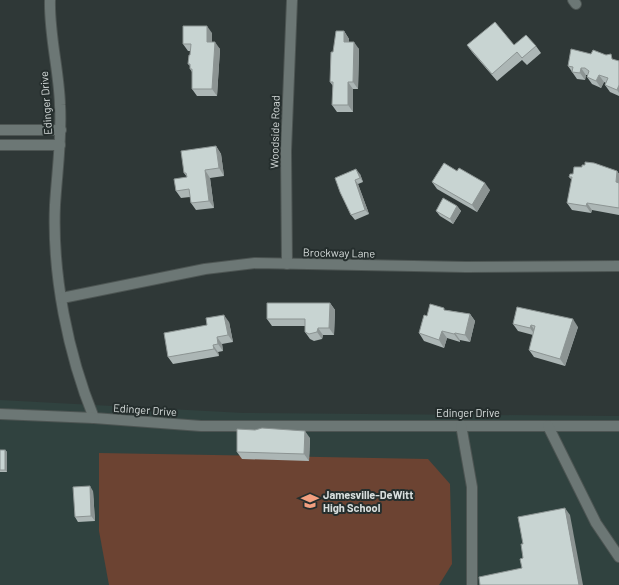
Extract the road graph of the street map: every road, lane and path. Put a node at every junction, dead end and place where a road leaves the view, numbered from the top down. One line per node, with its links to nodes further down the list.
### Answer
1 (50, 0): 4 (street, Edinger Drive)
2 (292, 0): 7 (street, Woodside Road)
3 (0, 130): 4 (street)
4 (61, 130): 6 (street, Edinger Drive)
5 (0, 145): 6 (street)
6 (60, 145): 9 (street, Edinger Drive)
7 (287, 264): 8 (street, Brockway Lane); 9 (street, Brockway Lane)
8 (619, 266)
9 (62, 298): 11 (street, Edinger Drive)
10 (0, 414): 11 (street)
11 (94, 418): 12 (street, Edinger Drive)
12 (461, 425): 13 (street, Edinger Drive); 16 (street)
13 (548, 426): 14 (street, Edinger Drive); 15 (street)
14 (619, 426)
15 (619, 557)
16 (472, 585)

